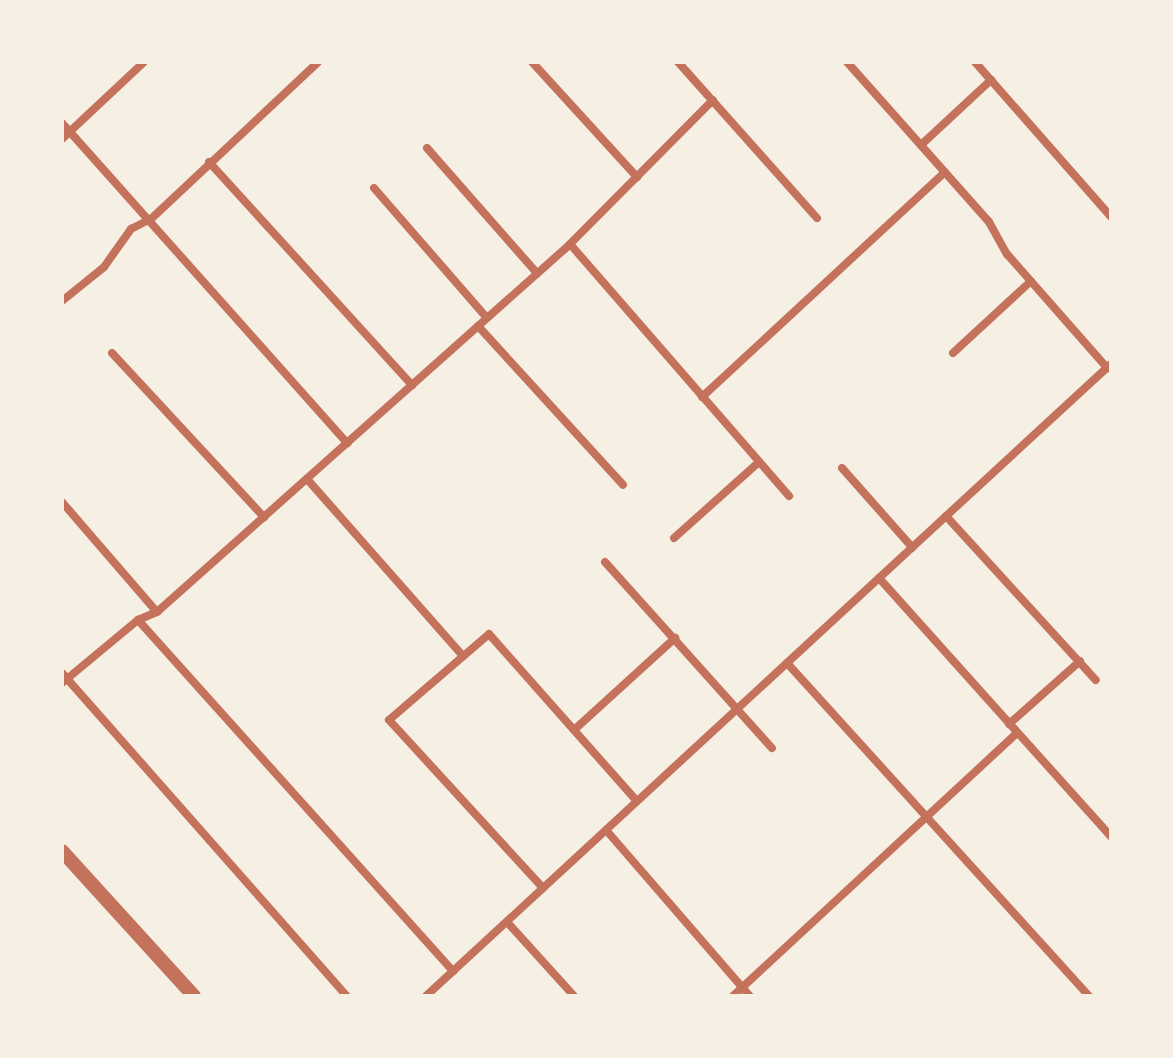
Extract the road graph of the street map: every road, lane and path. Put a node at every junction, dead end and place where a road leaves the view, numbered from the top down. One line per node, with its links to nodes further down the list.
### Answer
1 (144, 62): 10 (street)
2 (318, 62): 14 (street)
3 (532, 62): 16 (street)
4 (678, 62): 8 (street)
5 (847, 62): 12 (street)
6 (975, 62): 7 (street)
7 (991, 80): 12 (street); 18 (street)
8 (713, 100): 16 (street); 19 (street)
9 (62, 123): 10 (street)
10 (70, 131): 11 (street); 20 (street)
11 (62, 139)
12 (921, 145): 15 (street)
13 (427, 148): 22 (street)
14 (209, 162): 20 (street); 30 (street)
15 (945, 172): 23 (street); 31 (street)
16 (637, 177): 21 (street)
17 (374, 188): 25 (street)
18 (1111, 217)
19 (817, 218)
20 (151, 219): 24 (street); 32 (street)
21 (570, 244): 22 (street); 31 (street)
22 (537, 273): 25 (street)
23 (1031, 281): 28 (street); 29 (street)
24 (62, 301)
25 (487, 318): 26 (street)
26 (478, 326): 30 (street); 36 (street)
27 (112, 353): 40 (street)
28 (953, 353)
29 (1109, 366): 39 (street)
30 (412, 385): 32 (street)
31 (702, 397): 33 (street)
32 (347, 443): 35 (street)
33 (759, 462): 37 (street); 41 (street)
34 (842, 468): 42 (street)
35 (307, 479): 40 (street); 48 (street)
36 (623, 485)
37 (789, 496)
38 (62, 502): 45 (street)
39 (946, 516): 42 (street); 49 (street)
40 (264, 517): 45 (street)
41 (674, 538)
42 (912, 547): 44 (street)
43 (605, 562): 47 (street)
44 (879, 578): 50 (street); 54 (street)
45 (157, 612): 46 (street)
46 (138, 620): 51 (street); 65 (street)
47 (675, 638): 53 (street); 55 (street)
48 (463, 656): 55 (street); 63 (street)
49 (1080, 661): 52 (street); 54 (street)
50 (787, 663): 53 (street); 59 (street)
51 (64, 678): 68 (street)
52 (1096, 680)
53 (738, 708): 57 (street); 58 (street)
54 (1009, 724): 56 (street)
55 (574, 730): 58 (street)
56 (1017, 733): 59 (street); 61 (street)
57 (772, 748)
58 (637, 801): 60 (street)
59 (926, 817): 66 (street); 73 (street)
60 (606, 830): 63 (street); 66 (street)
61 (1111, 837)
62 (62, 851): 67 (street)
63 (543, 888): 64 (street)
64 (507, 922): 65 (street); 70 (street)
65 (453, 971): 69 (street)
66 (743, 987): 71 (street); 72 (street)
67 (194, 996)
68 (347, 996)
69 (426, 996)
70 (574, 996)
71 (733, 996)
72 (750, 996)
73 (1089, 996)

